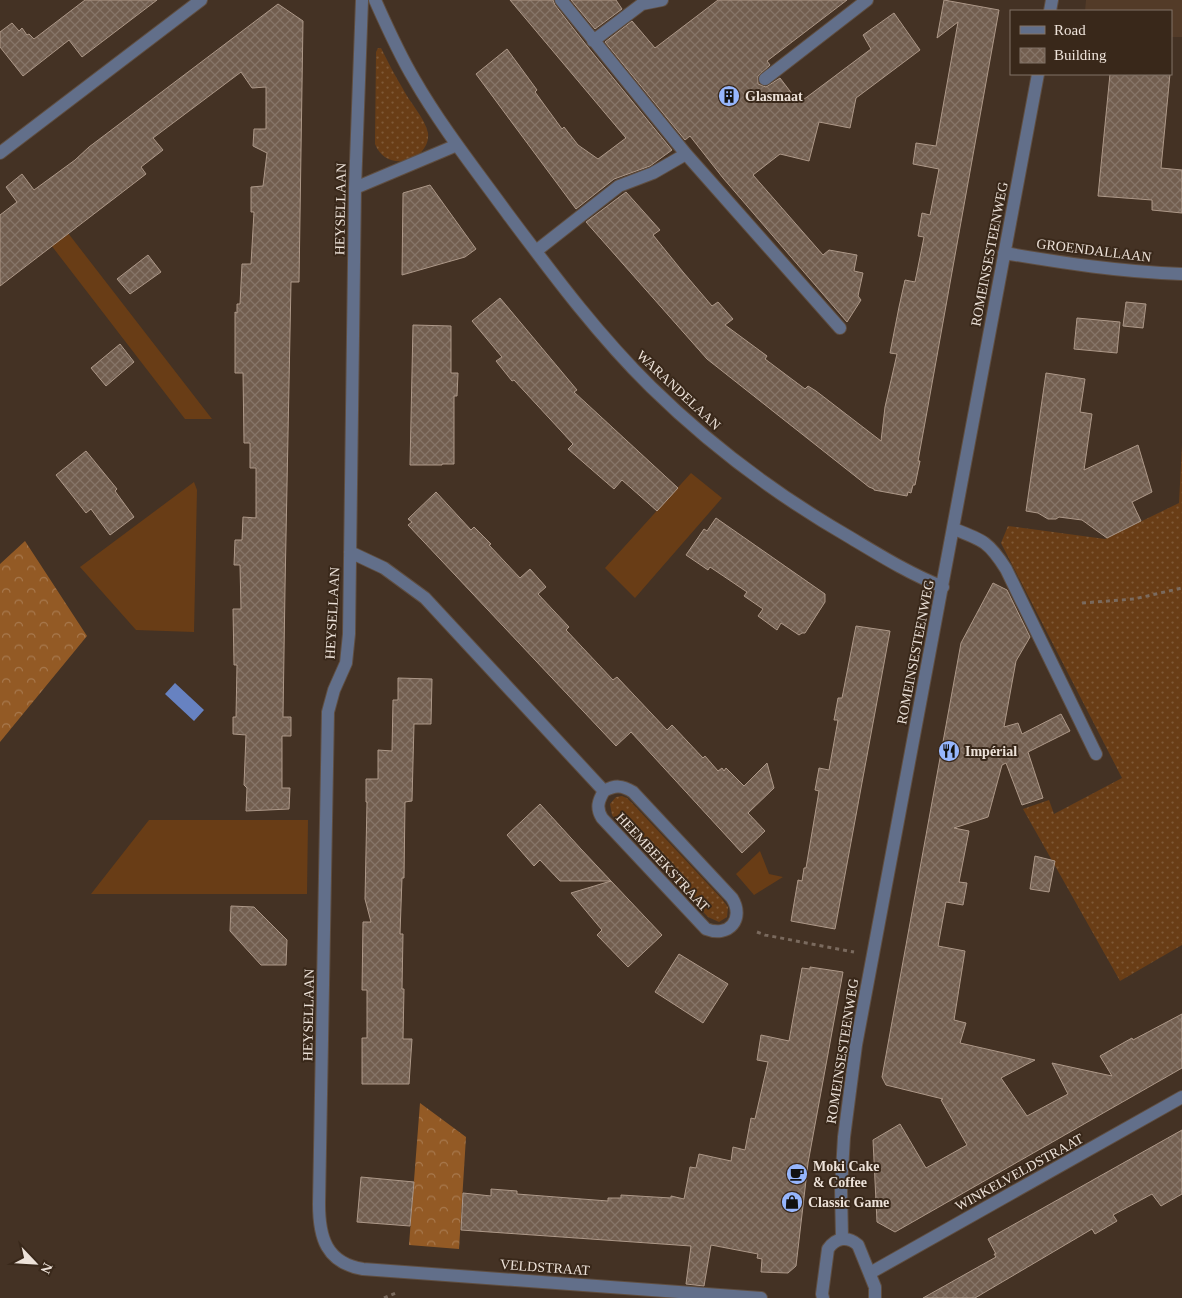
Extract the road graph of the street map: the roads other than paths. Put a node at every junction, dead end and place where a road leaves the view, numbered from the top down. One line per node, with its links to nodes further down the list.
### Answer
1 (201, 0): 11 (street)
2 (362, 0): 13 (street, HEYSELLAAN)
3 (376, 0): 10 (street, WARANDELAAN)
4 (561, 0): 7 (street)
5 (662, 0): 7 (street)
6 (867, 0): 9 (street)
7 (594, 41): 12 (street)
8 (1038, 75): 15 (street, ROMEINSESTEENWEG)
9 (765, 79)
10 (457, 145): 13 (street); 14 (street, WARANDELAAN)
11 (0, 153)
12 (686, 154): 14 (street); 17 (street)
13 (355, 188): 19 (street, HEYSELLAAN)
14 (536, 251): 20 (street, WARANDELAAN)
15 (1004, 253): 16 (street, GROENDALLAAN); 18 (street, ROMEINSESTEENWEG)
16 (1182, 274)
17 (840, 328)
18 (954, 529): 20 (street, ROMEINSESTEENWEG); 21 (street)
19 (350, 552): 22 (street); 25 (street, HEYSELLAAN)
20 (943, 587): 24 (street, ROMEINSESTEENWEG)
21 (1096, 754)
22 (604, 791): 22 (street, HEEMBEEKSTRAAT)
23 (1182, 1097): 26 (street, WINKELVELDSTRAAT)
24 (842, 1239): 26 (street); 28 (street)
25 (331, 1252): 27 (street, VELDSTRAAT)
26 (870, 1273): 29 (street)
27 (761, 1298)
28 (822, 1298)
29 (875, 1298)

